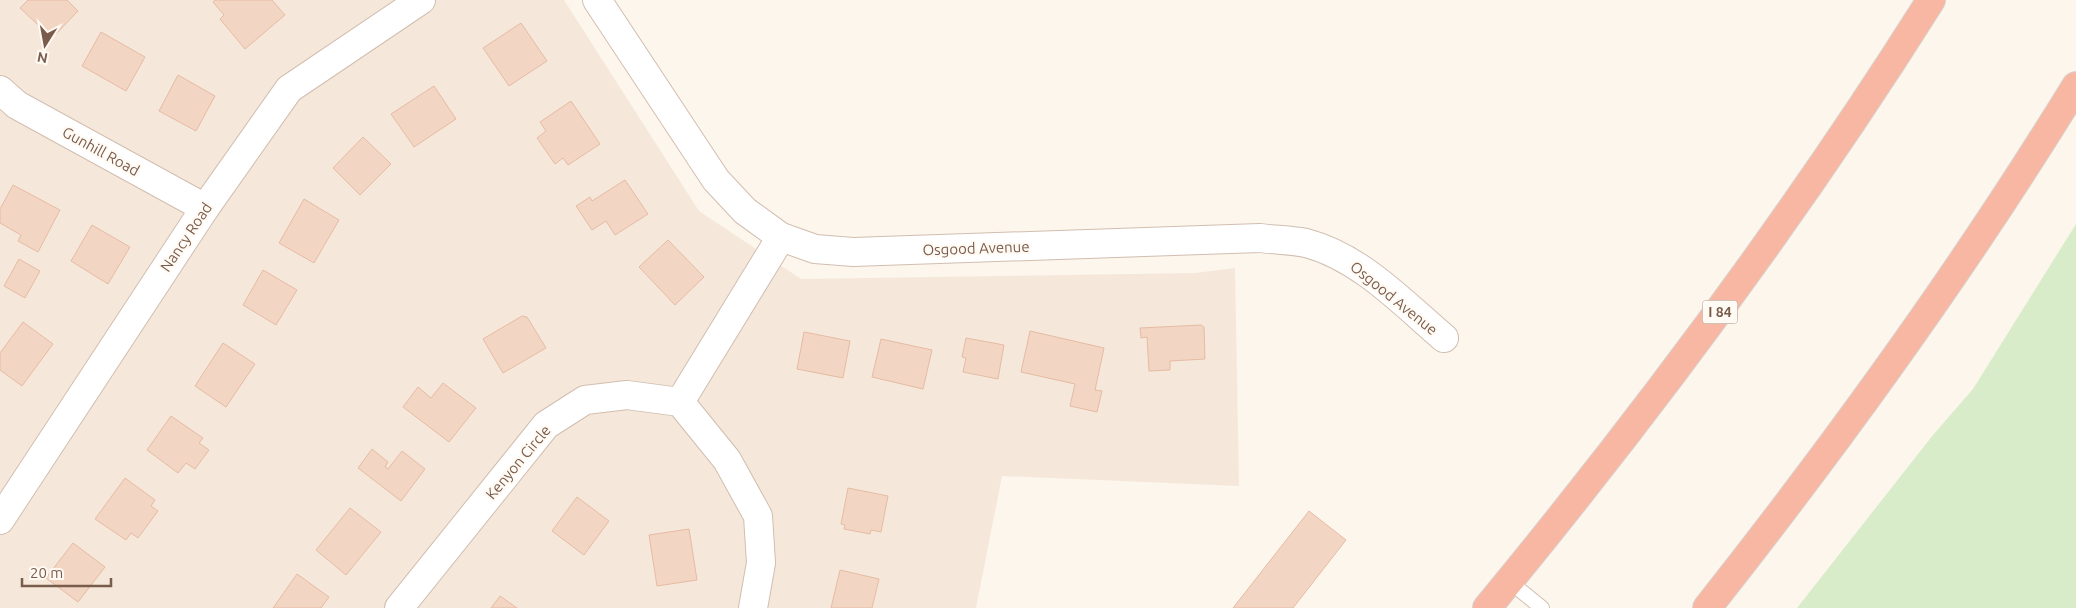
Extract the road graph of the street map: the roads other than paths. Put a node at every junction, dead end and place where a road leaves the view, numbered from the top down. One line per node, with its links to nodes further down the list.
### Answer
1 (421, 0): 6 (street, Nancy Road)
2 (597, 0): 7 (street, Osgood Avenue)
3 (1931, 0): 11 (highway, I 84)
4 (2076, 86): 16 (highway)
5 (0, 90): 6 (street, Gunhill Road)
6 (205, 208): 10 (street, Nancy Road)
7 (781, 237): 8 (street, Osgood Avenue); 9 (street)
8 (1444, 338)
9 (680, 402): 12 (street, Kenyon Circle); 13 (street)
10 (0, 520)
11 (1509, 581): 14 (highway, I 84); 15 (lane)
12 (400, 608)
13 (753, 608)
14 (1487, 608)
15 (1542, 608)
16 (1707, 608)

